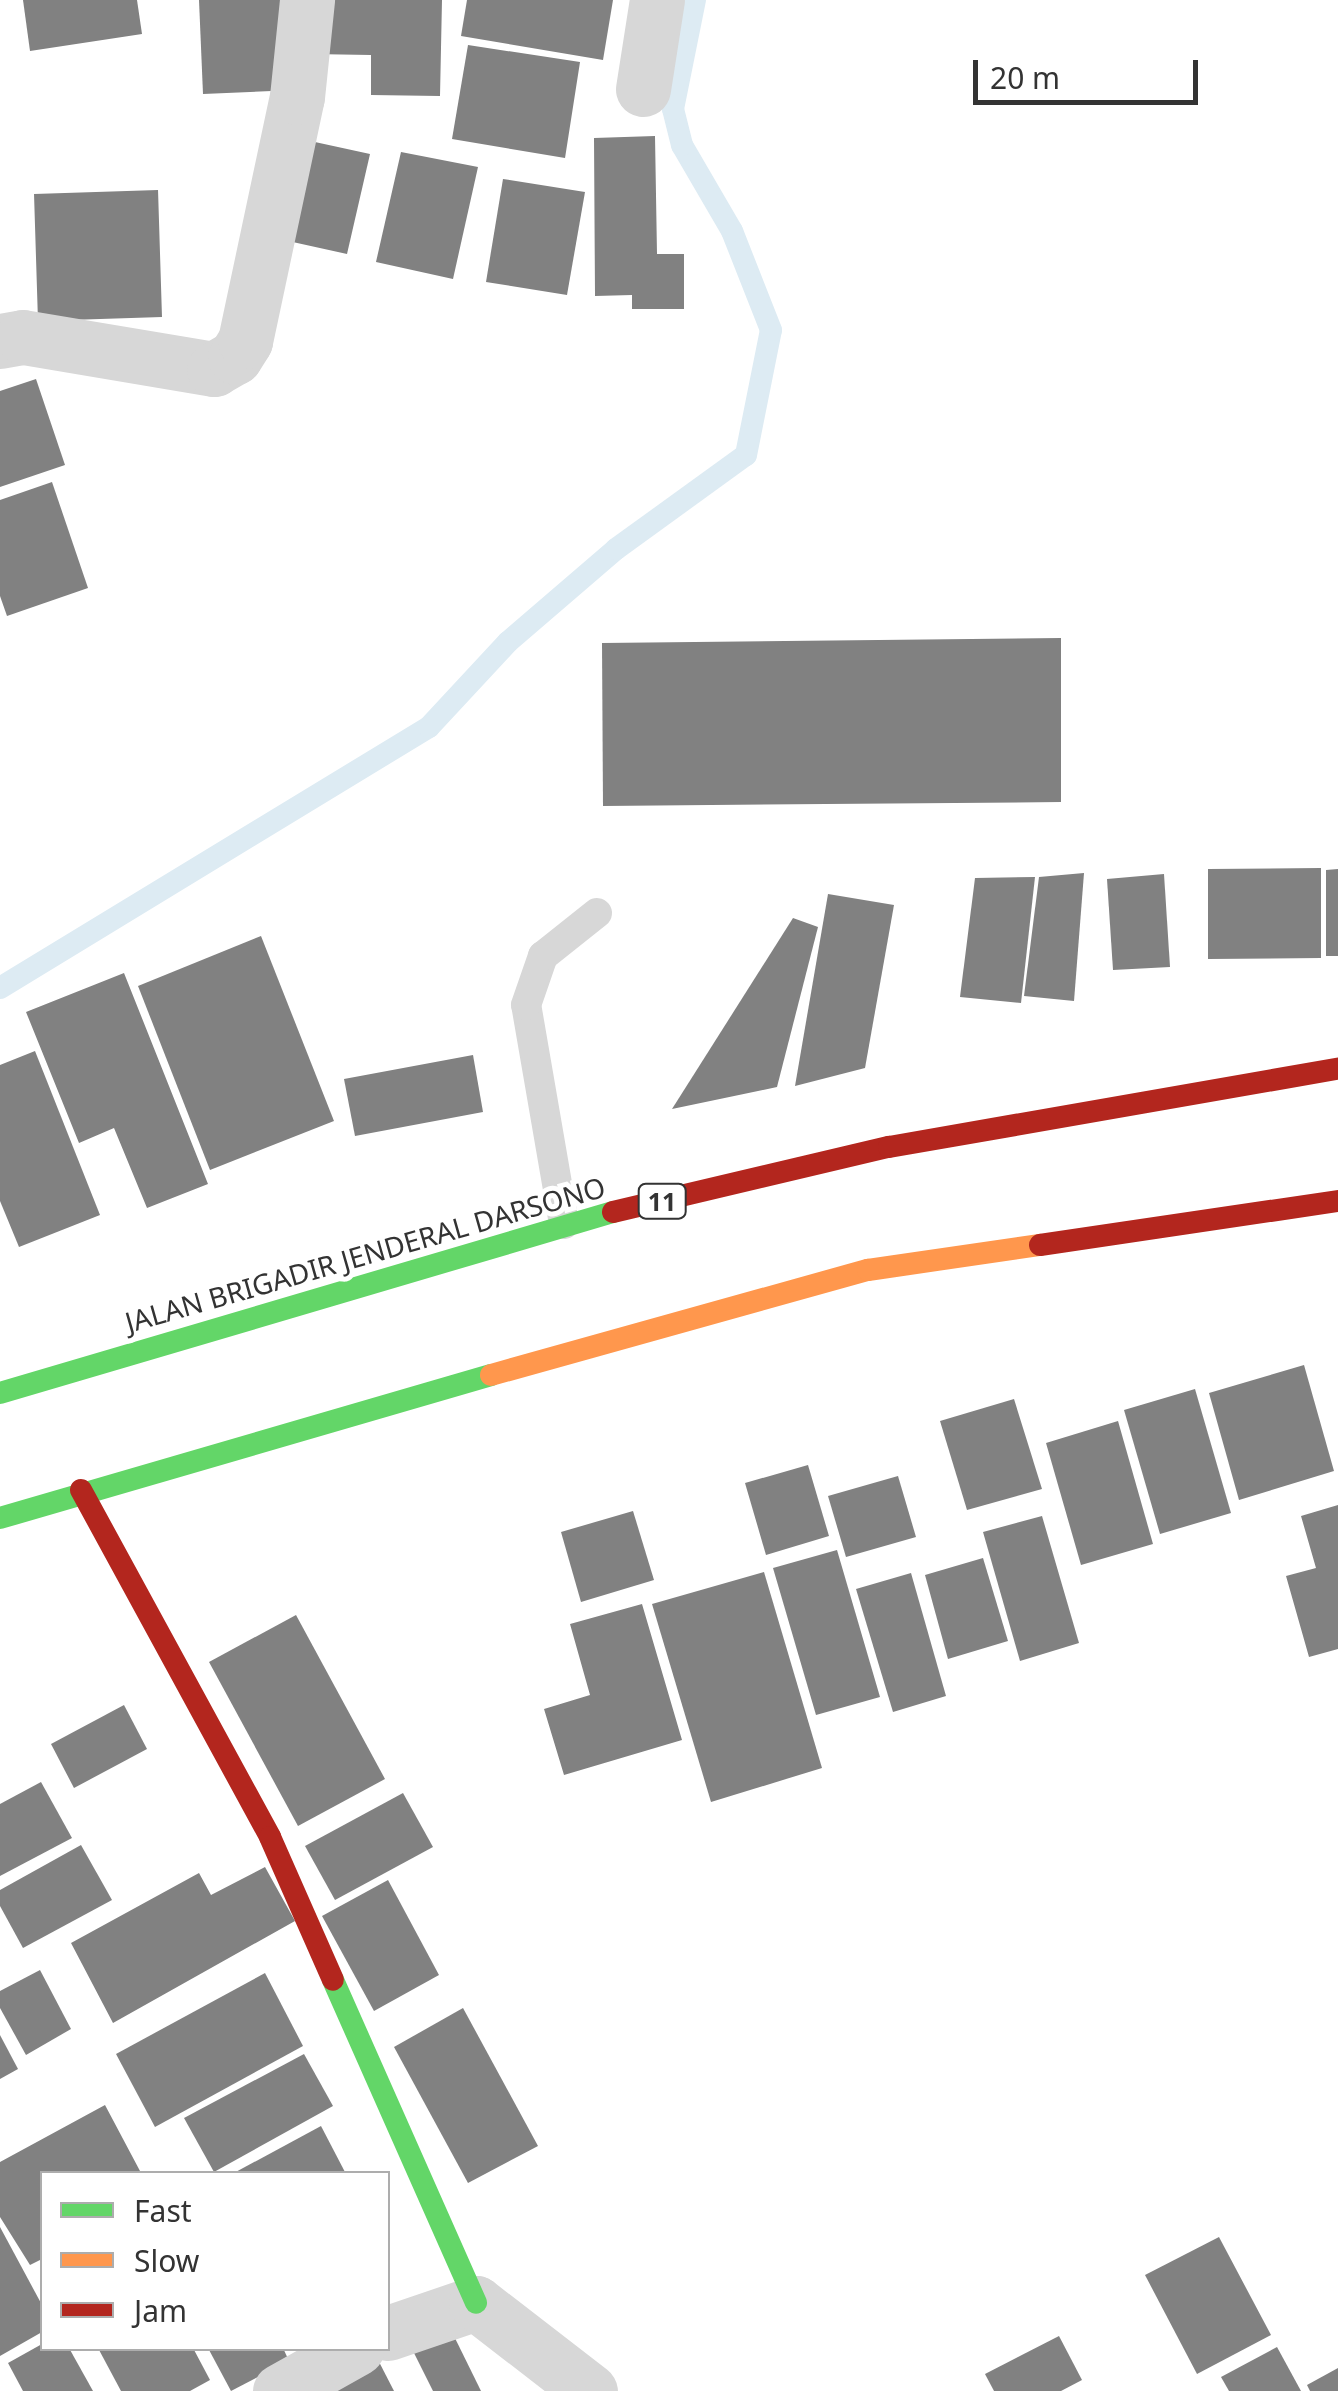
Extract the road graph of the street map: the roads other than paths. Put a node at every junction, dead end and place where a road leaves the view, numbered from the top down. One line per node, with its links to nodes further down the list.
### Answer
1 (306, 0): 4 (street)
2 (658, 0): 3 (street)
3 (643, 89)
4 (0, 341)
5 (597, 913): 8 (lane)
6 (1338, 1068): 8 (main road, JALAN BRIGADIR JENDERAL DARSONO / 11)
7 (1338, 1202): 10 (main road)
8 (564, 1224): 9 (main road, JALAN BRIGADIR JENDERAL DARSONO / 11)
9 (0, 1393)
10 (81, 1490): 11 (main road); 12 (main road)
11 (0, 1518)
12 (476, 2302): 13 (street); 16 (street)
13 (390, 2332)
14 (352, 2351): 15 (street)
15 (280, 2391)
16 (590, 2391)

